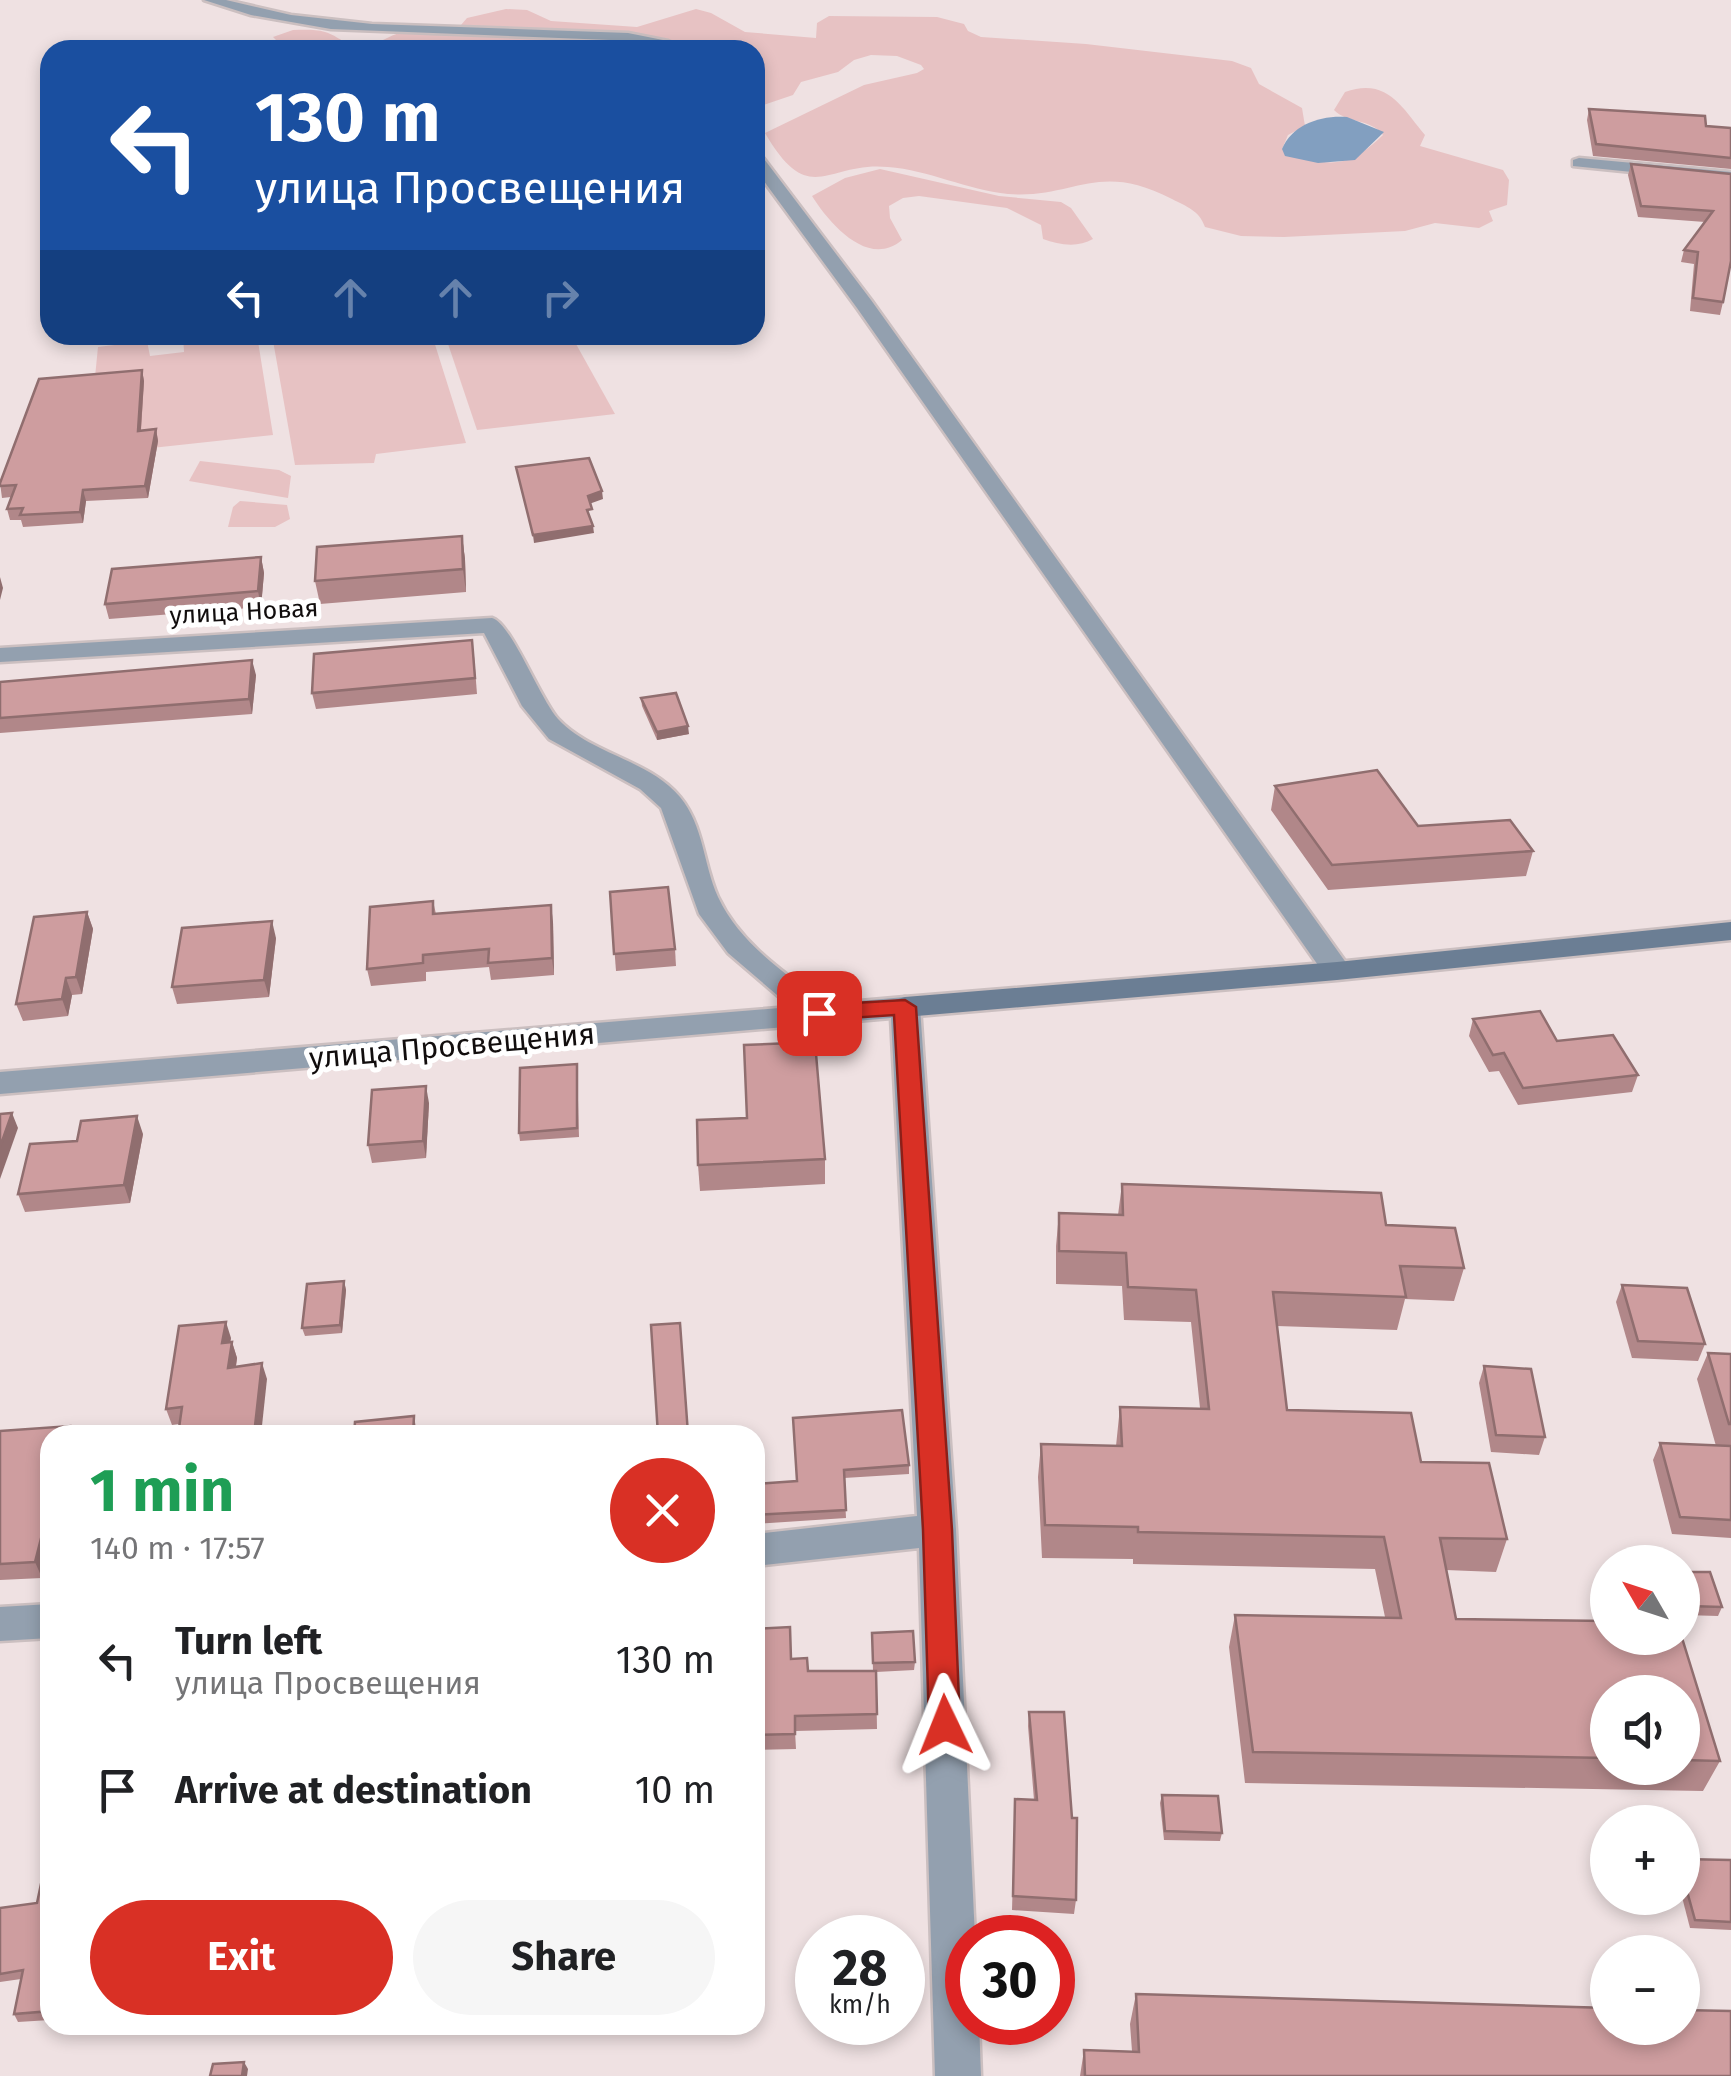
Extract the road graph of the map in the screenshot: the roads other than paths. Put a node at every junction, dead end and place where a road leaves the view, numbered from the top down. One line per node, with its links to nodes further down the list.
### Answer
1 (223, 2): 2 (street)
2 (621, 40)
3 (1579, 163): 5 (street)
4 (765, 171): 8 (street)
5 (1731, 177)
6 (0, 655): 10 (street, улица Новая)
7 (1731, 931): 8 (street)
8 (1338, 971): 9 (street)
9 (905, 1007): 10 (street, улица Просвещения); 12 (street)
10 (819, 1013): 11 (street, улица Просвещения)
11 (0, 1083)
12 (937, 1530): 13 (street); 16 (street)
13 (765, 1549)
14 (40, 1622): 15 (street)
15 (0, 1624)
16 (958, 2076)

